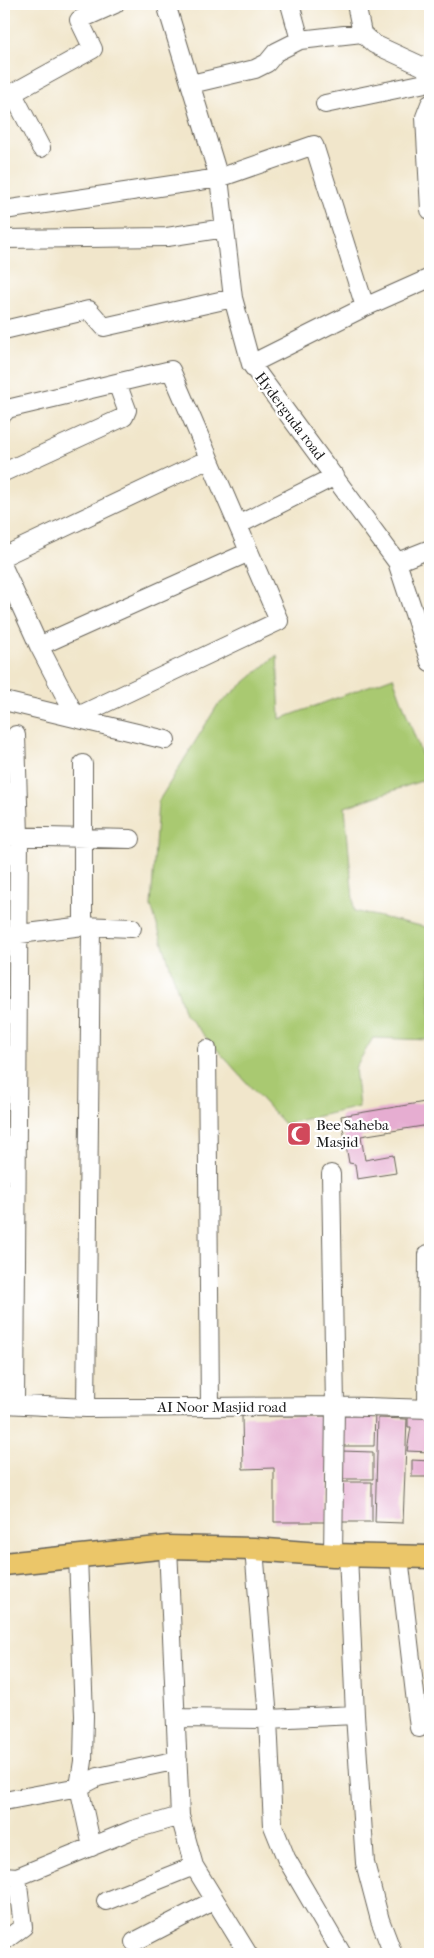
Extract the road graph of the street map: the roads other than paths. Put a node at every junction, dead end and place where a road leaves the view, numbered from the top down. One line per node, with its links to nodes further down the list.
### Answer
1 (114, 4): 9 (street)
2 (166, 4): 8 (street, Hyderguda road)
3 (290, 4): 6 (street)
4 (356, 4): 5 (street)
5 (362, 33): 6 (street); 7 (street)
6 (300, 40): 8 (street)
7 (430, 80): 10 (street)
8 (191, 84): 13 (street, Hyderguda road)
9 (8, 96): 12 (street)
10 (325, 104)
11 (430, 104): 15 (street)
12 (41, 148)
13 (220, 178): 14 (street); 16 (street, Hyderguda road); 20 (street)
14 (4, 210)
15 (430, 210)
16 (225, 228): 17 (street); 19 (street, Hyderguda road)
17 (4, 239)
18 (430, 278): 20 (street)
19 (233, 298): 21 (street); 22 (street, Hyderguda road)
20 (365, 307): 22 (street)
21 (4, 330)
22 (251, 364): 27 (street, Hyderguda road)
23 (117, 383): 24 (street); 25 (street); 26 (street)
24 (4, 413)
25 (209, 458): 28 (street); 31 (street)
26 (4, 472)
27 (335, 476): 28 (street); 32 (street, Hyderguda road)
28 (238, 525): 30 (street)
29 (430, 549): 32 (street)
30 (249, 552): 34 (street); 37 (street)
31 (4, 556)
32 (397, 562): 35 (street, Hyderguda road)
33 (4, 569): 34 (street)
34 (39, 646): 37 (street)
35 (430, 662)
36 (4, 701): 37 (street)
37 (76, 717): 39 (street)
38 (16, 735): 41 (street)
39 (166, 740)
40 (83, 764): 42 (street)
41 (11, 836): 42 (street); 46 (street)
42 (82, 837): 43 (street); 44 (street)
43 (131, 839)
44 (87, 926): 45 (street); 46 (street); 52 (street)
45 (132, 928)
46 (11, 935): 50 (street)
47 (207, 1049): 53 (street)
48 (331, 1174): 51 (street)
49 (428, 1254): 54 (street)
50 (9, 1404): 52 (street, AI Noor Masjid road)
51 (334, 1406): 53 (street, AI Noor Masjid road); 54 (street, AI Noor Masjid road); 57 (street)
52 (86, 1408): 53 (street, AI Noor Masjid road)
53 (210, 1408)
54 (428, 1409)
55 (168, 1547): 56 (main road); 58 (main road); 63 (street)
56 (254, 1549): 57 (main road); 64 (street)
57 (340, 1555): 59 (main road); 62 (street)
58 (78, 1556): 61 (main road); 67 (street)
59 (399, 1557): 60 (main road); 65 (street)
60 (430, 1557)
61 (4, 1564)
62 (355, 1715): 64 (street); 79 (street)
63 (177, 1718): 64 (street); 66 (street)
64 (268, 1719): 78 (street)
65 (419, 1728)
66 (178, 1760): 67 (street); 69 (street)
67 (79, 1787): 68 (street); 70 (street)
68 (4, 1800)
69 (180, 1816): 70 (street); 71 (street)
70 (92, 1847): 72 (street)
71 (194, 1866): 73 (street); 74 (street)
72 (11, 1877): 75 (street)
73 (215, 1900): 76 (street); 77 (street)
74 (106, 1901)
75 (4, 1941)
76 (134, 1942)
77 (248, 1954)
78 (342, 1954)
79 (393, 1954)

